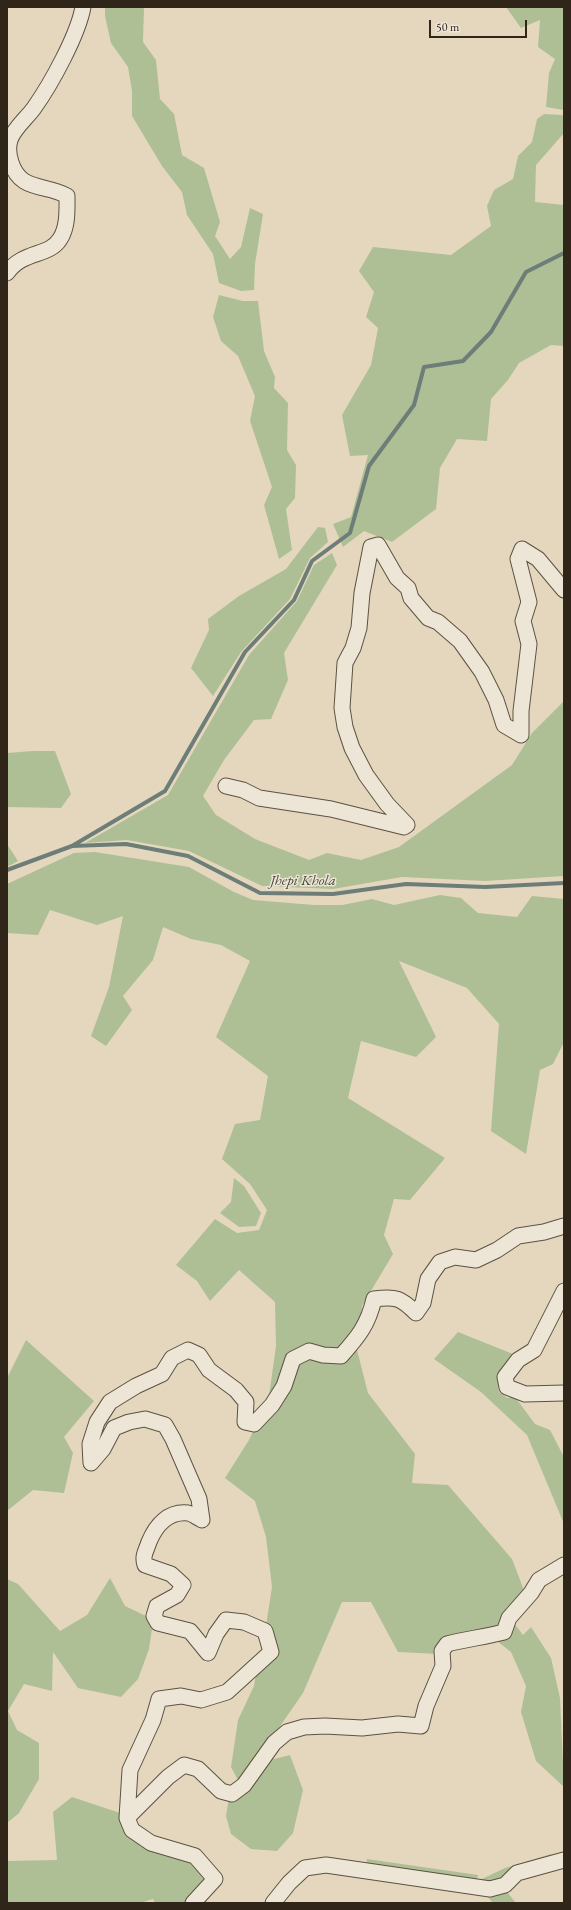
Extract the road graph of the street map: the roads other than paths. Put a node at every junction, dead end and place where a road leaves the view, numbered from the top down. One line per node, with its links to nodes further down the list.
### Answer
1 (83, 7): 2 (street)
2 (7, 272)
3 (564, 590): 4 (street)
4 (226, 786)
5 (564, 1226): 9 (street)
6 (564, 1291): 7 (street)
7 (564, 1393)
8 (564, 1565): 9 (street)
9 (127, 1818): 12 (street)
10 (564, 1860): 11 (street)
11 (289, 1883): 13 (street); 14 (street)
12 (193, 1903)
13 (273, 1903)
14 (284, 1903)

